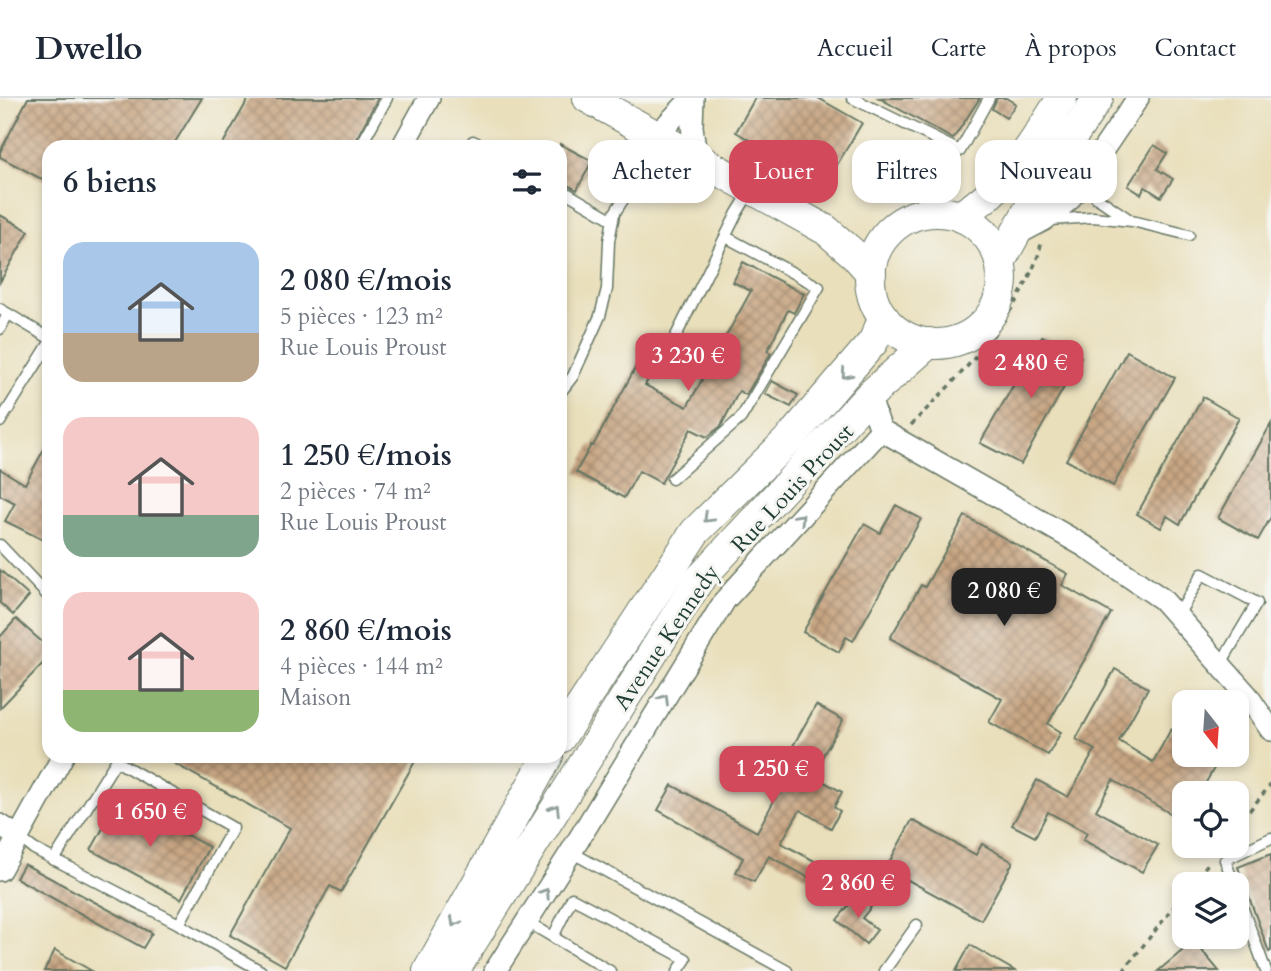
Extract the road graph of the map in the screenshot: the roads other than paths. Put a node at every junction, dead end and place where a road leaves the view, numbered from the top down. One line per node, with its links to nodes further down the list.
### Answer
1 (387, 98): 11 (lane)
2 (429, 98): 12 (street)
3 (588, 98): 10 (main road)
4 (693, 98): 10 (street); 14 (street)
5 (852, 98): 6 (lane)
6 (989, 98)
7 (1062, 98): 21 (main road)
8 (1098, 98): 28 (main road)
9 (1138, 98): 15 (street)
10 (657, 135): 13 (main road); 22 (lane)
11 (364, 140)
12 (406, 140)
13 (666, 140)
14 (694, 140)
15 (1109, 140)
16 (567, 193): 22 (lane)
17 (744, 203): 29 (lane)
18 (775, 203): 25 (main road)
19 (1065, 203): 23 (street)
20 (1105, 203): 24 (lane)
21 (960, 216): 26 (main road); 30 (main road)
22 (613, 220): 39 (lane)
23 (1044, 220): 24 (lane); 28 (street)
24 (1132, 221): 27 (lane)
25 (826, 230): 26 (main road); 31 (main road)
26 (889, 232): 31 (main road)
27 (1189, 234)
28 (1016, 235): 30 (main road)
29 (726, 237): 37 (lane); 43 (lane)
30 (1000, 262): 36 (main road)
31 (871, 272): 33 (main road)
32 (4, 312): 34 (lane); 35 (lane)
33 (884, 318): 36 (main road); 48 (main road, Avenue Kennedy, one-way to 48)
34 (0, 329)
35 (42, 334)
36 (929, 343): 40 (main road, Avenue Kennedy)
37 (670, 348)
38 (42, 355): 41 (lane)
39 (567, 384)
40 (869, 396): 42 (street, Rue Louis Proust); 68 (main road, Avenue Kennedy, one-way to 40)
41 (0, 422)
42 (889, 434): 46 (street); 57 (street, Rue Louis Proust, one-way to 42)
43 (672, 479)
44 (0, 545): 45 (lane)
45 (42, 590)
46 (1177, 617): 47 (street); 47 (lane)
47 (1220, 665): 49 (street)
48 (567, 727)
49 (1271, 730)
50 (59, 763): 55 (street)
51 (114, 763): 58 (lane)
52 (125, 763): 62 (lane)
53 (544, 763): 67 (main road, one-way to 67)
54 (0, 825): 55 (street)
55 (18, 838): 58 (lane); 59 (street)
56 (1271, 838): 60 (lane)
57 (571, 852): 61 (street, Rue Louis Proust, one-way to 57); 72 (lane)
58 (54, 860): 62 (lane)
59 (0, 870)
60 (1230, 872)
61 (526, 921): 65 (lane); 69 (street, Rue Louis Proust)
62 (179, 924): 66 (lane)
63 (917, 925): 73 (lane)
64 (1249, 925): 74 (lane)
65 (553, 937): 70 (lane); 71 (lane)
66 (261, 971)
67 (428, 971)
68 (454, 971)
69 (495, 971)
70 (610, 971)
71 (678, 971)
72 (787, 971)
73 (884, 971)
74 (1266, 971)

